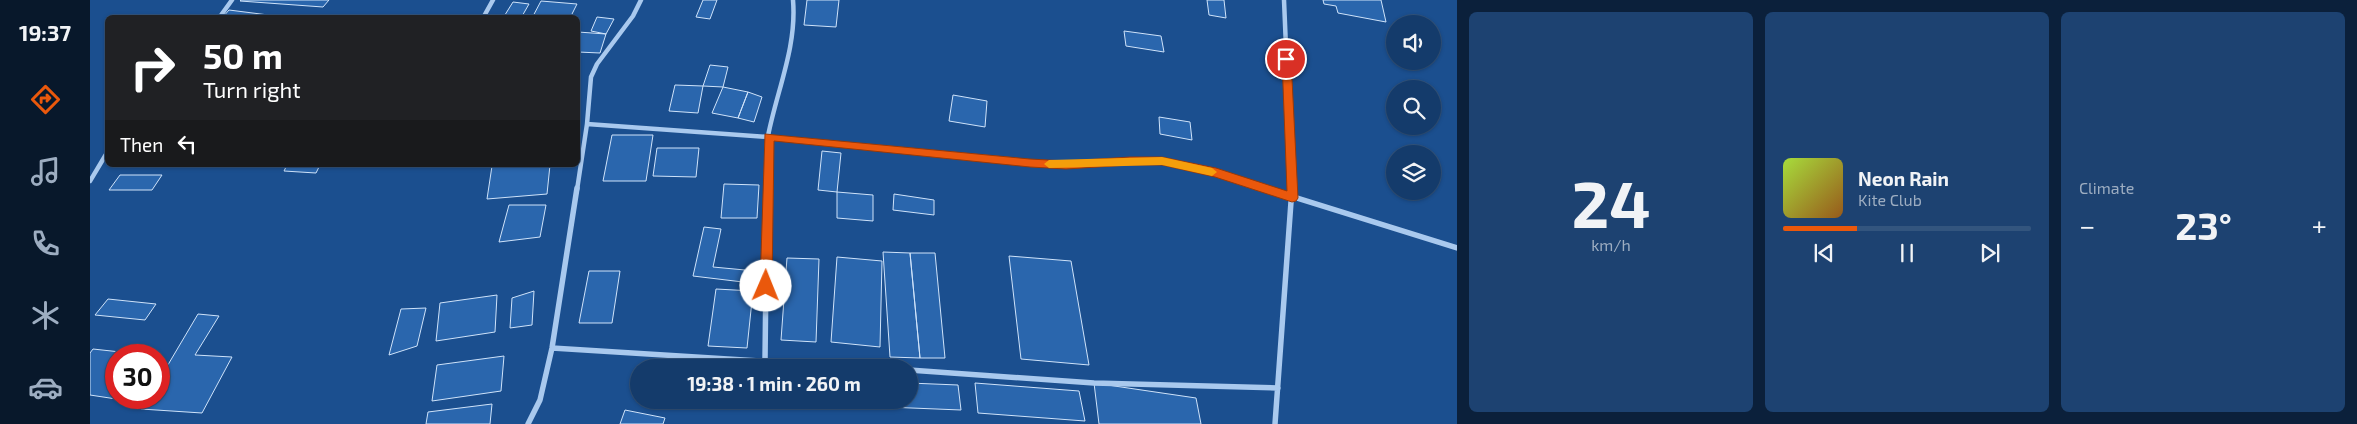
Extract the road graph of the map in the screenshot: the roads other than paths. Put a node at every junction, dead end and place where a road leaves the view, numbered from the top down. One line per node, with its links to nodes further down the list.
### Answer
1 (232, 0): 6 (street)
2 (493, 0): 7 (street)
3 (641, 0): 8 (street)
4 (793, 0): 9 (street)
5 (1284, 0): 12 (street)
6 (220, 15)
7 (485, 15)
8 (588, 124): 9 (street); 14 (street)
9 (768, 137): 12 (street); 16 (street)
10 (105, 156): 11 (street)
11 (90, 181)
12 (1292, 198): 13 (street); 18 (street)
13 (1457, 248)
14 (552, 348): 15 (street); 19 (street)
15 (747, 359)
16 (765, 359)
17 (918, 371): 18 (street)
18 (1278, 388): 20 (street)
19 (528, 424)
20 (1275, 424)

